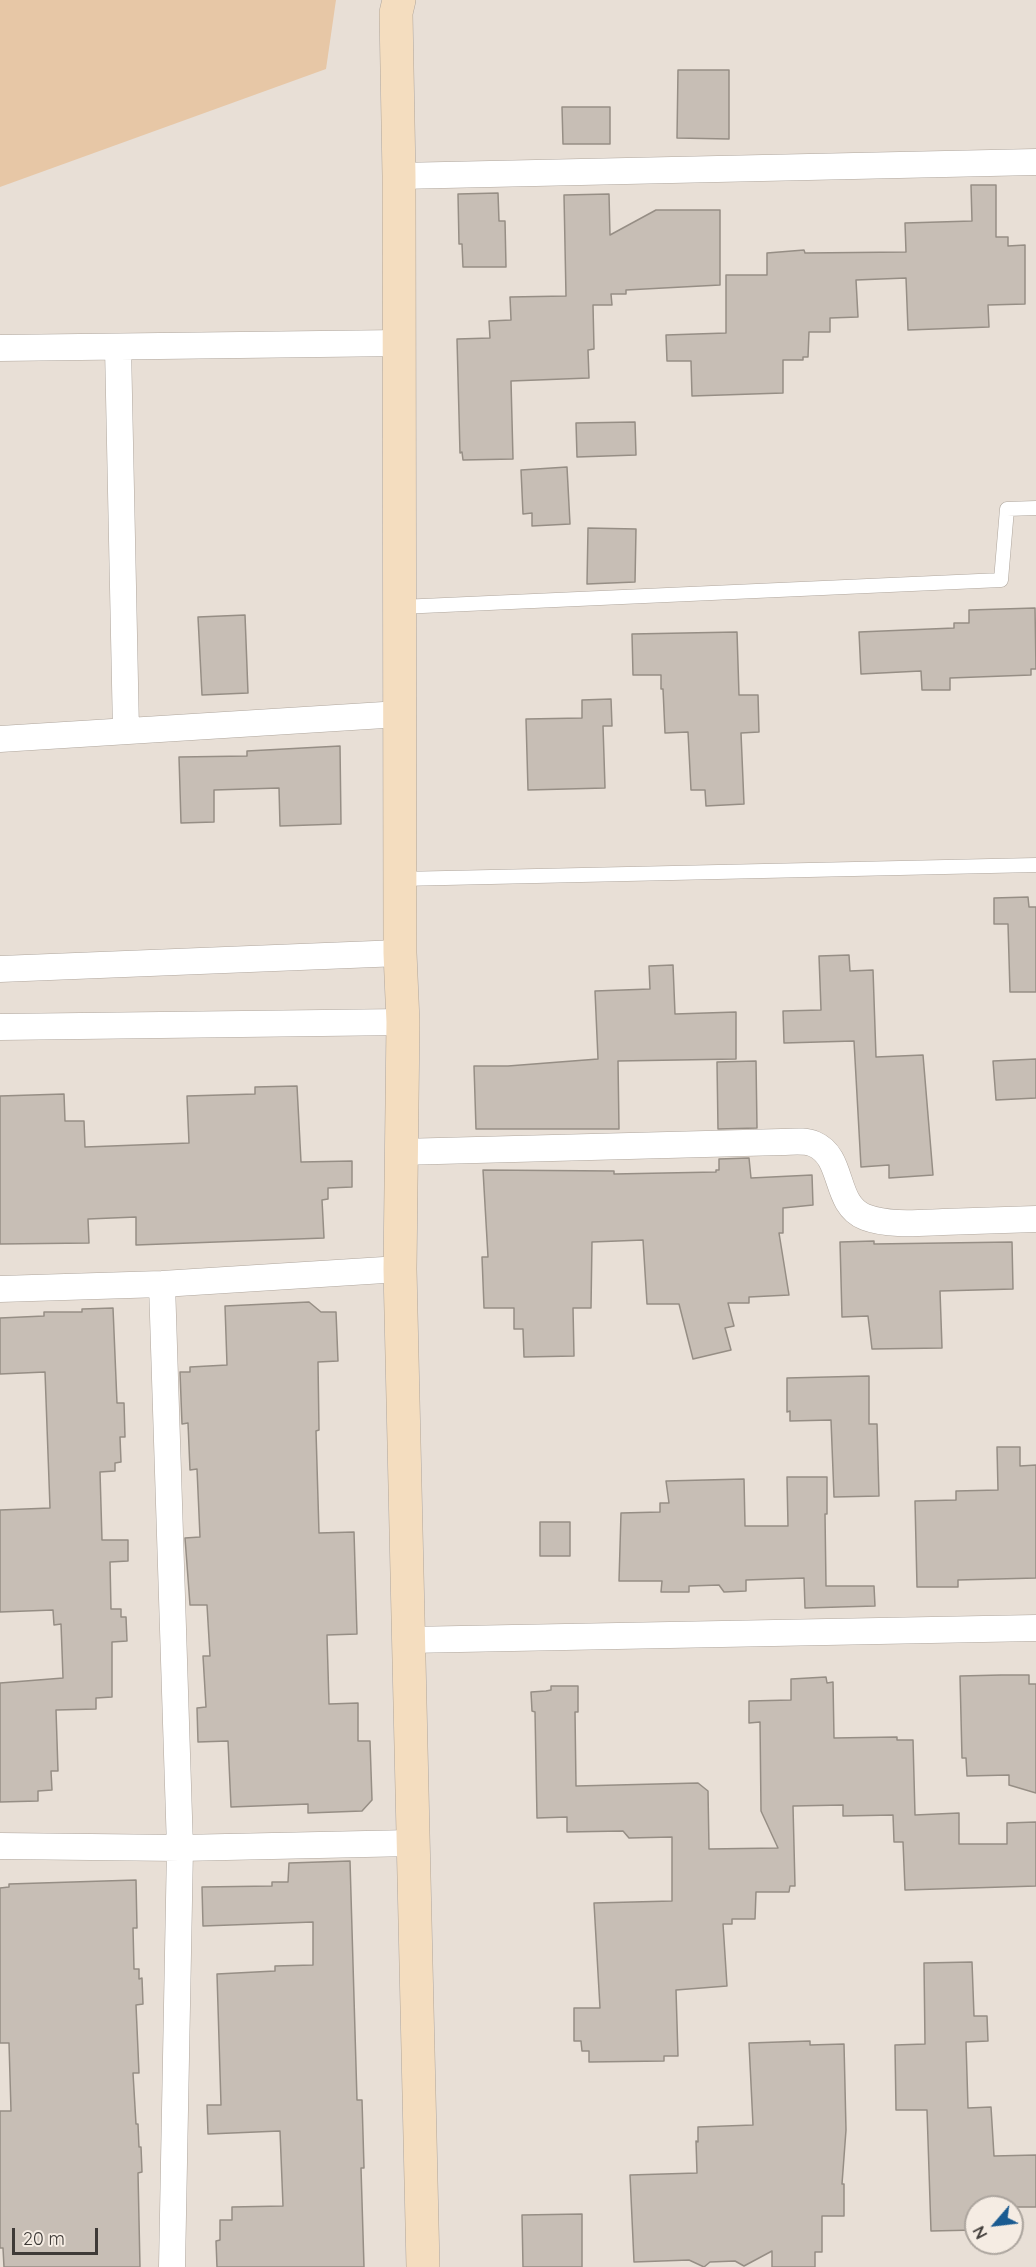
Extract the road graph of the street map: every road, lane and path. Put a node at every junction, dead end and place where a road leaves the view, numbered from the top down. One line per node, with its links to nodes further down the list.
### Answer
1 (399, 0): 3 (street)
2 (1036, 162): 3 (street)
3 (399, 176): 4 (street)
4 (399, 344): 5 (street); 8 (street)
5 (118, 347): 6 (street); 10 (street)
6 (0, 348)
7 (1036, 508): 8 (lane)
8 (400, 607): 9 (street)
9 (400, 714): 10 (street); 13 (street)
10 (126, 731): 11 (street)
11 (0, 739)
12 (1036, 865): 13 (lane)
13 (400, 879): 14 (street)
14 (400, 953): 15 (street); 16 (street)
15 (0, 969)
16 (403, 1022): 17 (street); 18 (street)
17 (0, 1027)
18 (400, 1152): 19 (street); 20 (street)
19 (1036, 1219)
20 (400, 1269): 21 (street); 24 (street)
21 (162, 1284): 22 (street); 27 (street)
22 (0, 1289)
23 (1036, 1629): 24 (street)
24 (408, 1640): 25 (street)
25 (412, 1843): 27 (street); 29 (street)
26 (0, 1846): 27 (street)
27 (180, 1848): 28 (street)
28 (172, 2267)
29 (423, 2267)

